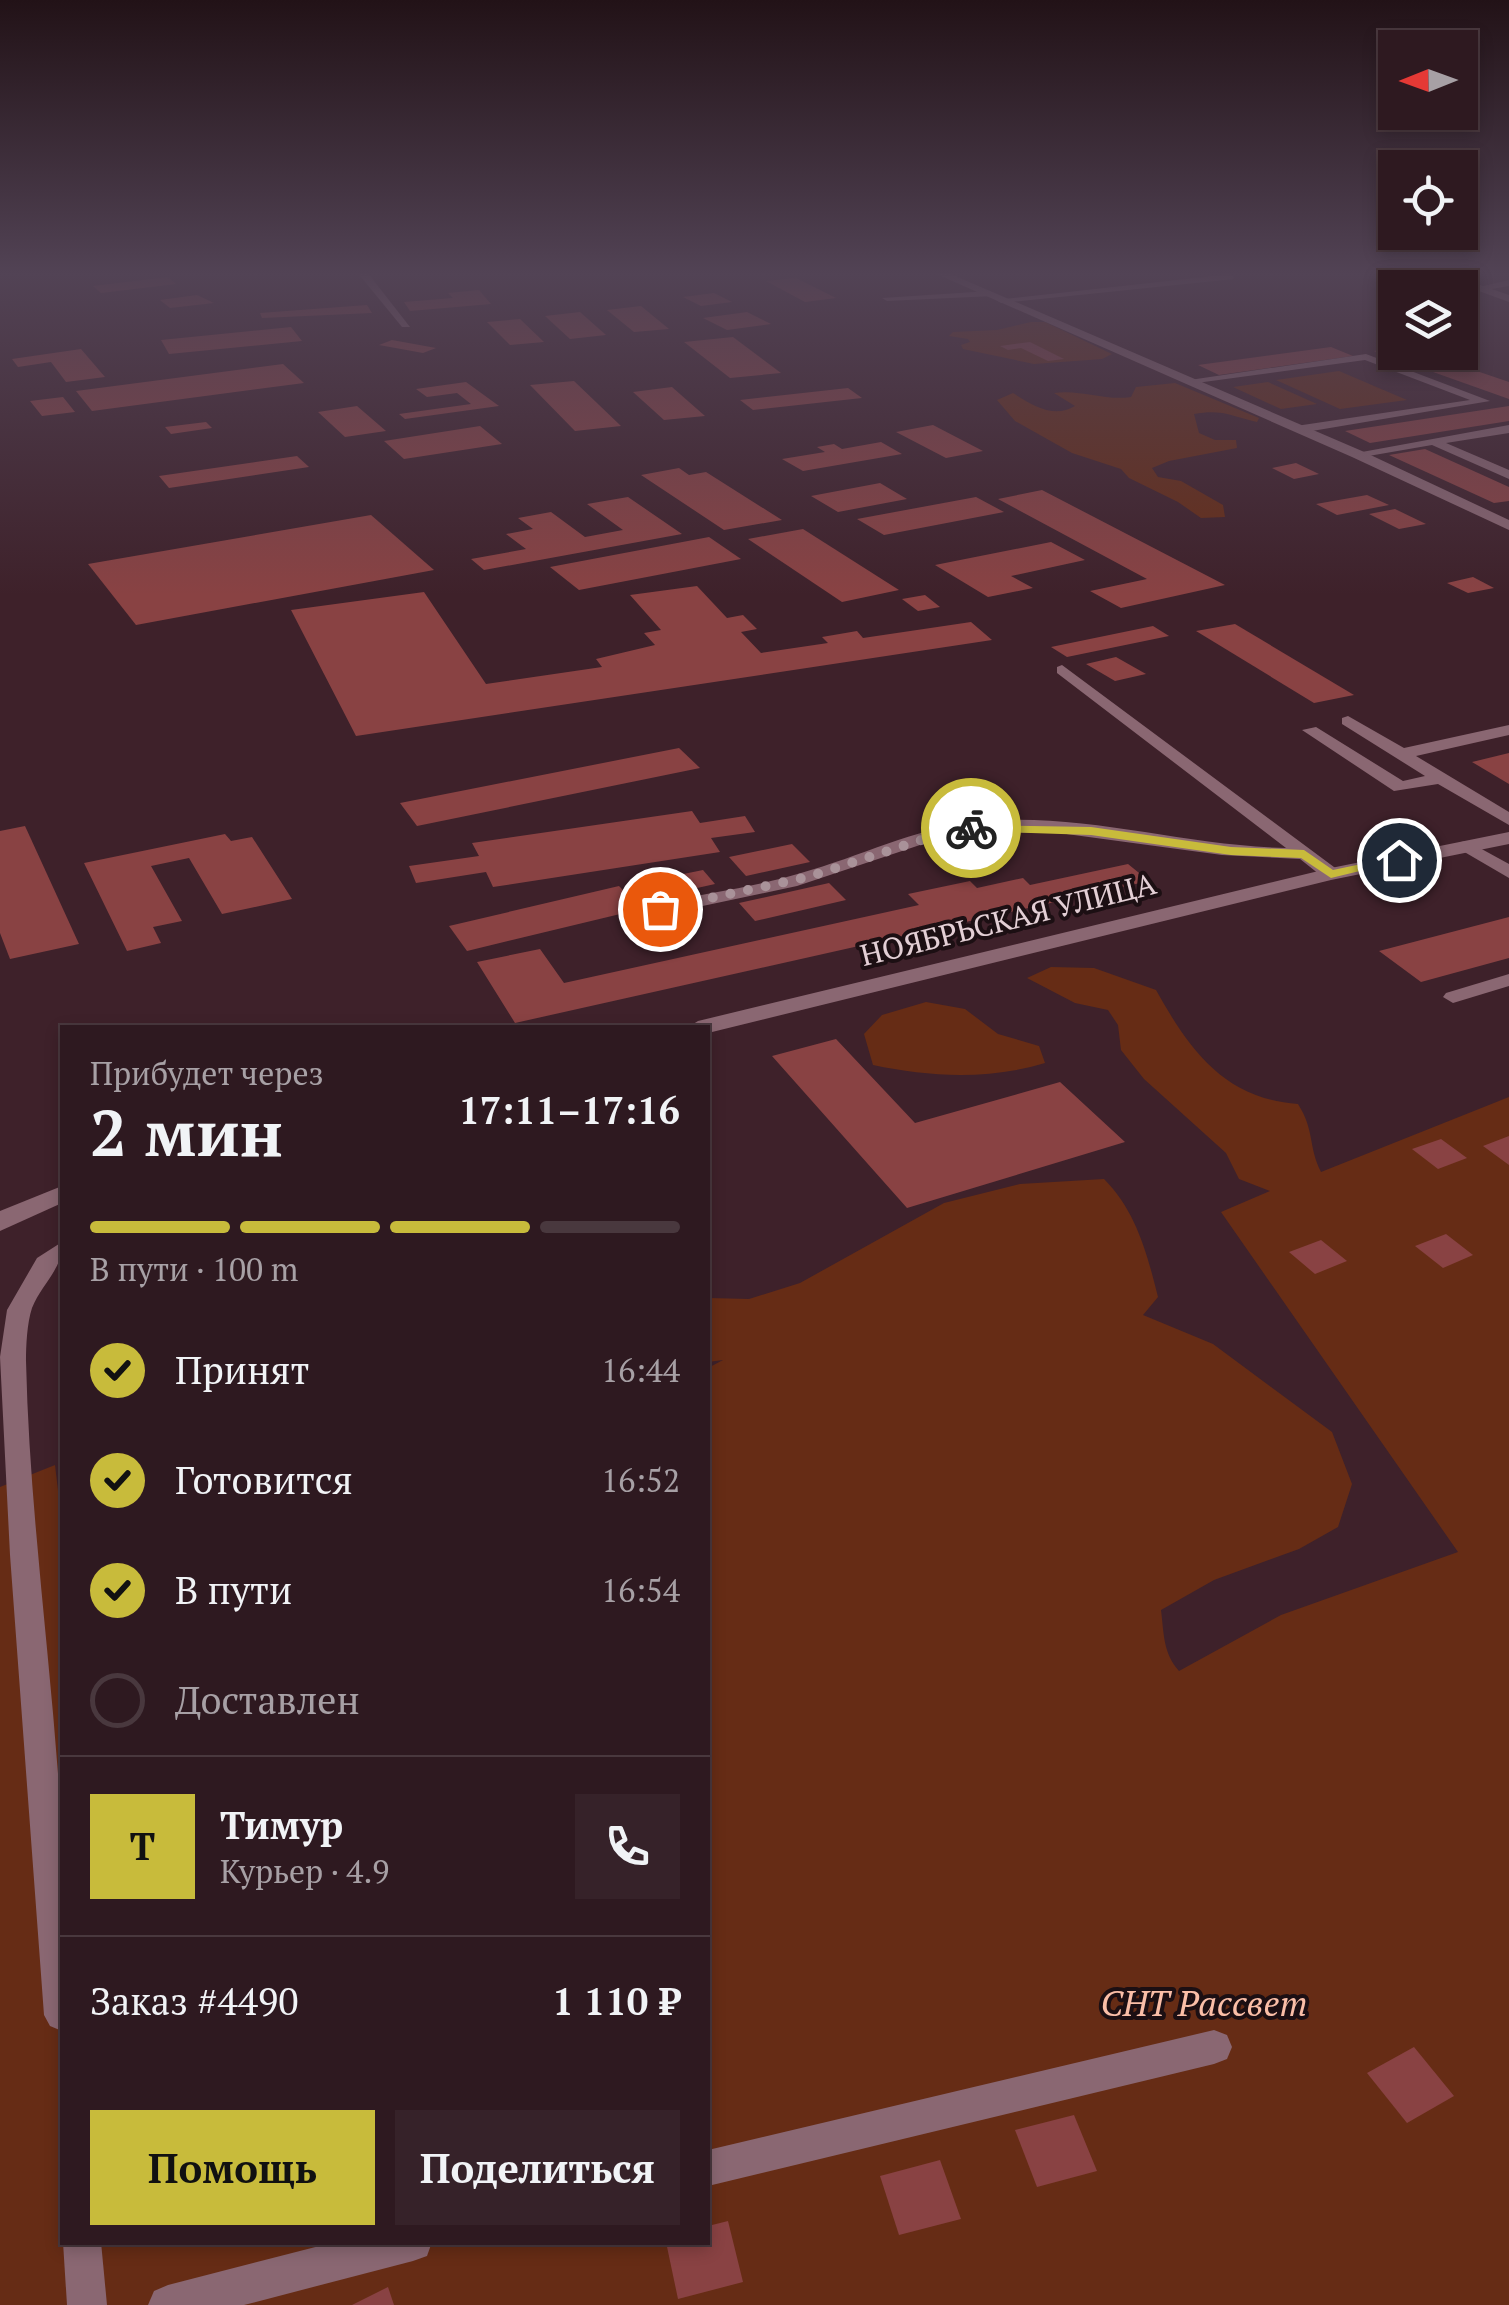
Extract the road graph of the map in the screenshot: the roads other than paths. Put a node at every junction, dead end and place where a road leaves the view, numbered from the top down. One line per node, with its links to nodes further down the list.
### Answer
1 (1186, 380): 4 (street)
2 (1200, 380): 4 (lane)
3 (1425, 380): 5 (lane)
4 (1189, 381): 5 (street)
5 (1300, 429): 8 (street)
6 (1509, 430): 7 (lane)
7 (1434, 442): 8 (lane); 9 (lane)
8 (1357, 454): 10 (street)
9 (1509, 475)
10 (1509, 526)
11 (1062, 670): 20 (lane)
12 (1348, 721): 15 (lane)
13 (1310, 730): 16 (lane)
14 (1509, 730): 15 (lane)
15 (1401, 754): 16 (lane)
16 (1440, 778): 17 (lane)
17 (1509, 820)
18 (1509, 838): 19 (street, НОЯБРЬСКАЯ УЛИЦА)
19 (1467, 846): 21 (lane); 22 (street, НОЯБРЬСКАЯ УЛИЦА)
20 (1304, 854): 22 (lane); 23 (lane)
21 (1509, 872)
22 (1331, 874): 26 (street, НОЯБРЬСКАЯ УЛИЦА)
23 (660, 909)
24 (1509, 980): 25 (lane)
25 (1453, 997)
26 (710, 1025)
27 (60, 1195): 28 (street)
28 (11, 1216)
29 (60, 1251): 30 (lane)
30 (60, 1990)
31 (1214, 2047): 32 (lane)
32 (710, 2168)
33 (82, 2245): 35 (lane)
34 (401, 2245): 36 (lane)
35 (87, 2305)
36 (168, 2305)

